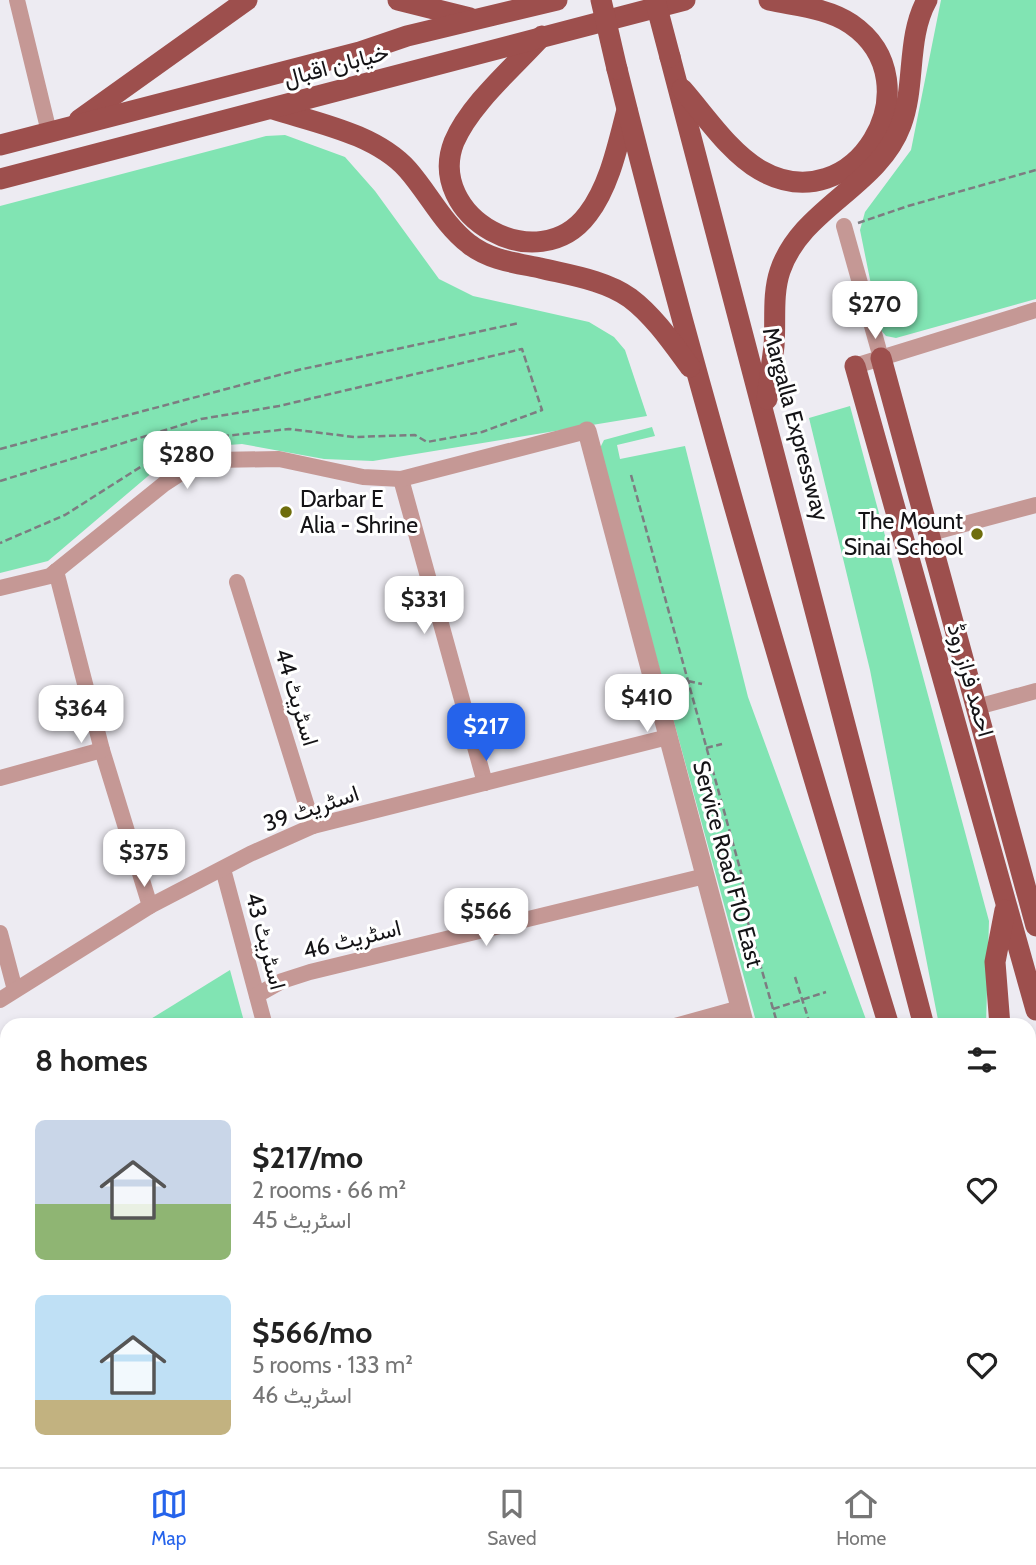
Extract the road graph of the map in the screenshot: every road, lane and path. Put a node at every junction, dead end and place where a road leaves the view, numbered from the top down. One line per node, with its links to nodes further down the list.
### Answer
1 (17, 0): 15 (street)
2 (247, 0): 15 (main road)
3 (398, 0): 10 (main road)
4 (558, 0): 10 (main road, خیابان اقبال)
5 (601, 0): 14 (main road, bridge)
6 (655, 0): 12 (main road, Margalla Expressway, bridge)
7 (685, 0): 11 (main road, خیابان اقبال)
8 (769, 0): 12 (main road)
9 (927, 0): 26 (main road)
10 (477, 19): 15 (main road, خیابان اقبال)
11 (541, 36): 13 (main road, خیابان اقبال); 14 (main road)
12 (678, 85): 26 (main road, Margalla Expressway)
13 (273, 108): 18 (main road, خیابان اقبال); 25 (main road)
14 (627, 108): 25 (main road)
15 (59, 130): 16 (main road, خیابان اقبال)
16 (0, 145)
17 (1036, 170): 19 (path)
18 (0, 180)
19 (844, 226): 23 (street)
20 (1036, 310): 23 (street)
21 (519, 323): 28 (path)
22 (522, 349): 31 (path)
23 (881, 358): 24 (street); 33 (main road, احمد فراز روڈ)
24 (855, 366): 50 (main road, احمد فراز روڈ)
25 (699, 380): 66 (main road)
26 (765, 411): 67 (main road, Margalla Expressway)
27 (587, 431): 30 (street); 41 (street, Service Road F10 East)
28 (0, 449)
29 (631, 474): 37 (path)
30 (401, 479): 34 (street); 46 (street)
31 (0, 481)
32 (1036, 505): 33 (street)
33 (927, 534): 40 (main road, احمد فراز روڈ)
34 (56, 572): 36 (street); 44 (street)
35 (237, 582): 47 (street, اسٹریٹ 44)
36 (0, 588)
37 (688, 681): 38 (path); 43 (path)
38 (702, 684)
39 (1036, 691): 40 (street)
40 (977, 707): 52 (main road, احمد فراز روڈ)
41 (668, 737): 46 (street, اسٹریٹ 39); 49 (street, Service Road F10 East)
42 (722, 744): 43 (path)
43 (706, 748): 60 (path)
44 (102, 750): 45 (street); 51 (street)
45 (0, 778)
46 (485, 783): 47 (street, اسٹریٹ 39)
47 (313, 826): 48 (street, اسٹریٹ 39)
48 (223, 869): 51 (street, اسٹریٹ 39); 57 (street, اسٹریٹ 43)
49 (705, 876): 57 (street, اسٹریٹ 46); 62 (street, Service Road F10 East)
50 (1006, 904): 61 (main road, احمد فراز روڈ); 68 (main road)
51 (150, 906): 55 (street, اسٹریٹ 39)
52 (1036, 926)
53 (0, 933): 55 (street)
54 (795, 977): 59 (path)
55 (15, 990): 58 (street, اسٹریٹ 39)
56 (826, 992): 59 (path)
57 (257, 995): 63 (street, اسٹریٹ 43)
58 (0, 1000)
59 (802, 1000): 60 (path); 65 (path)
60 (773, 1009): 64 (path)
61 (1036, 1010)
62 (743, 1017)
63 (263, 1018)
64 (776, 1018)
65 (808, 1018)
66 (887, 1018)
67 (922, 1018)
68 (999, 1018)

